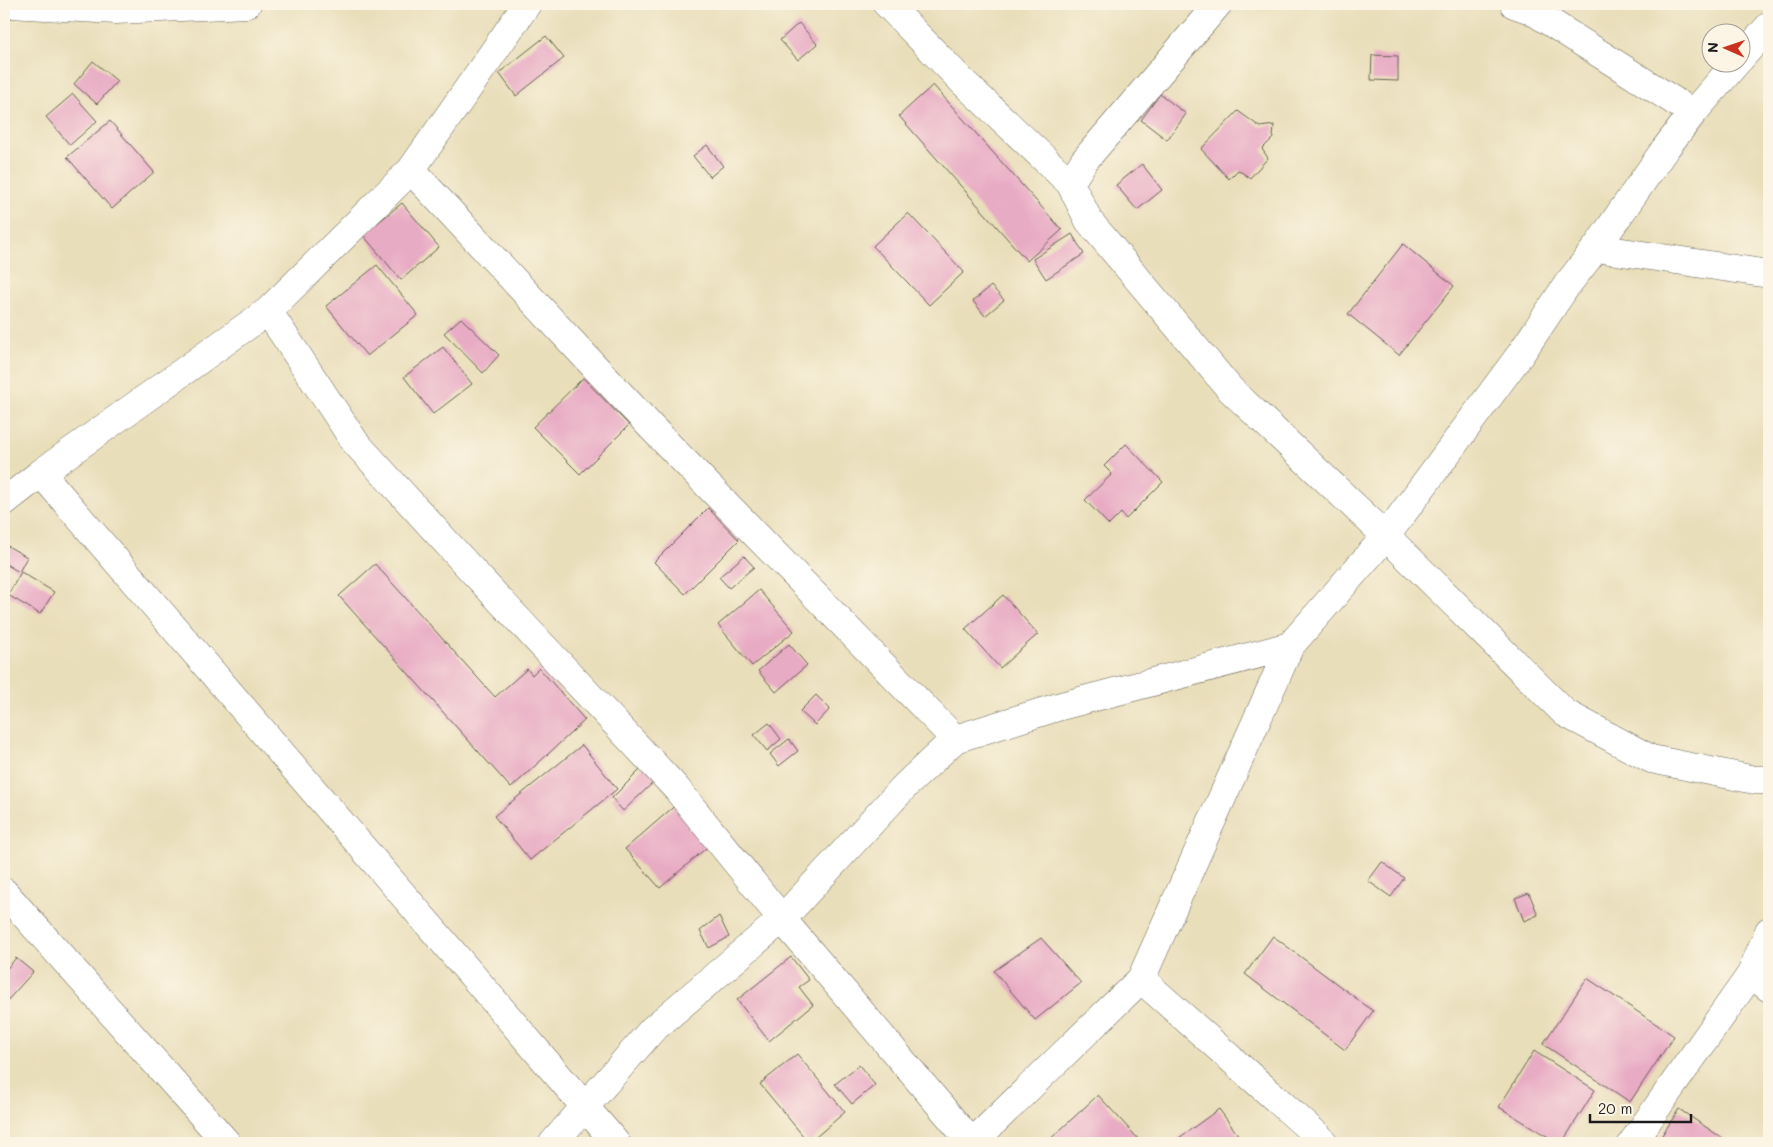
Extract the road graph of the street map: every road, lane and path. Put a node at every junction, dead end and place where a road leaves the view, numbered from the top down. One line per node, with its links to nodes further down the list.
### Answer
1 (10, 4): 2 (street)
2 (247, 4)
3 (527, 4): 11 (street)
4 (886, 4): 12 (street)
5 (1218, 4): 12 (street)
6 (1514, 4): 10 (street)
7 (1769, 26): 8 (street)
8 (1750, 48)
9 (1729, 72): 10 (street)
10 (1694, 113): 13 (street)
11 (411, 170): 15 (street); 20 (street)
12 (1070, 183): 18 (street)
13 (1596, 248): 14 (street); 18 (street)
14 (1769, 274)
15 (268, 311): 16 (street); 23 (street)
16 (41, 473): 17 (street); 27 (street)
17 (4, 502)
18 (1386, 536): 19 (street); 21 (street)
19 (1290, 646): 20 (street); 25 (street)
20 (955, 739): 23 (street)
21 (1769, 780)
22 (4, 892): 28 (street)
23 (782, 919): 27 (street); 31 (street)
24 (1769, 931): 26 (street)
25 (1142, 979): 31 (street); 32 (street)
26 (1760, 981): 33 (street)
27 (585, 1107): 29 (street); 30 (street)
28 (227, 1143)
29 (552, 1143)
30 (616, 1143)
31 (972, 1143)
32 (1324, 1143)
33 (1632, 1143)

